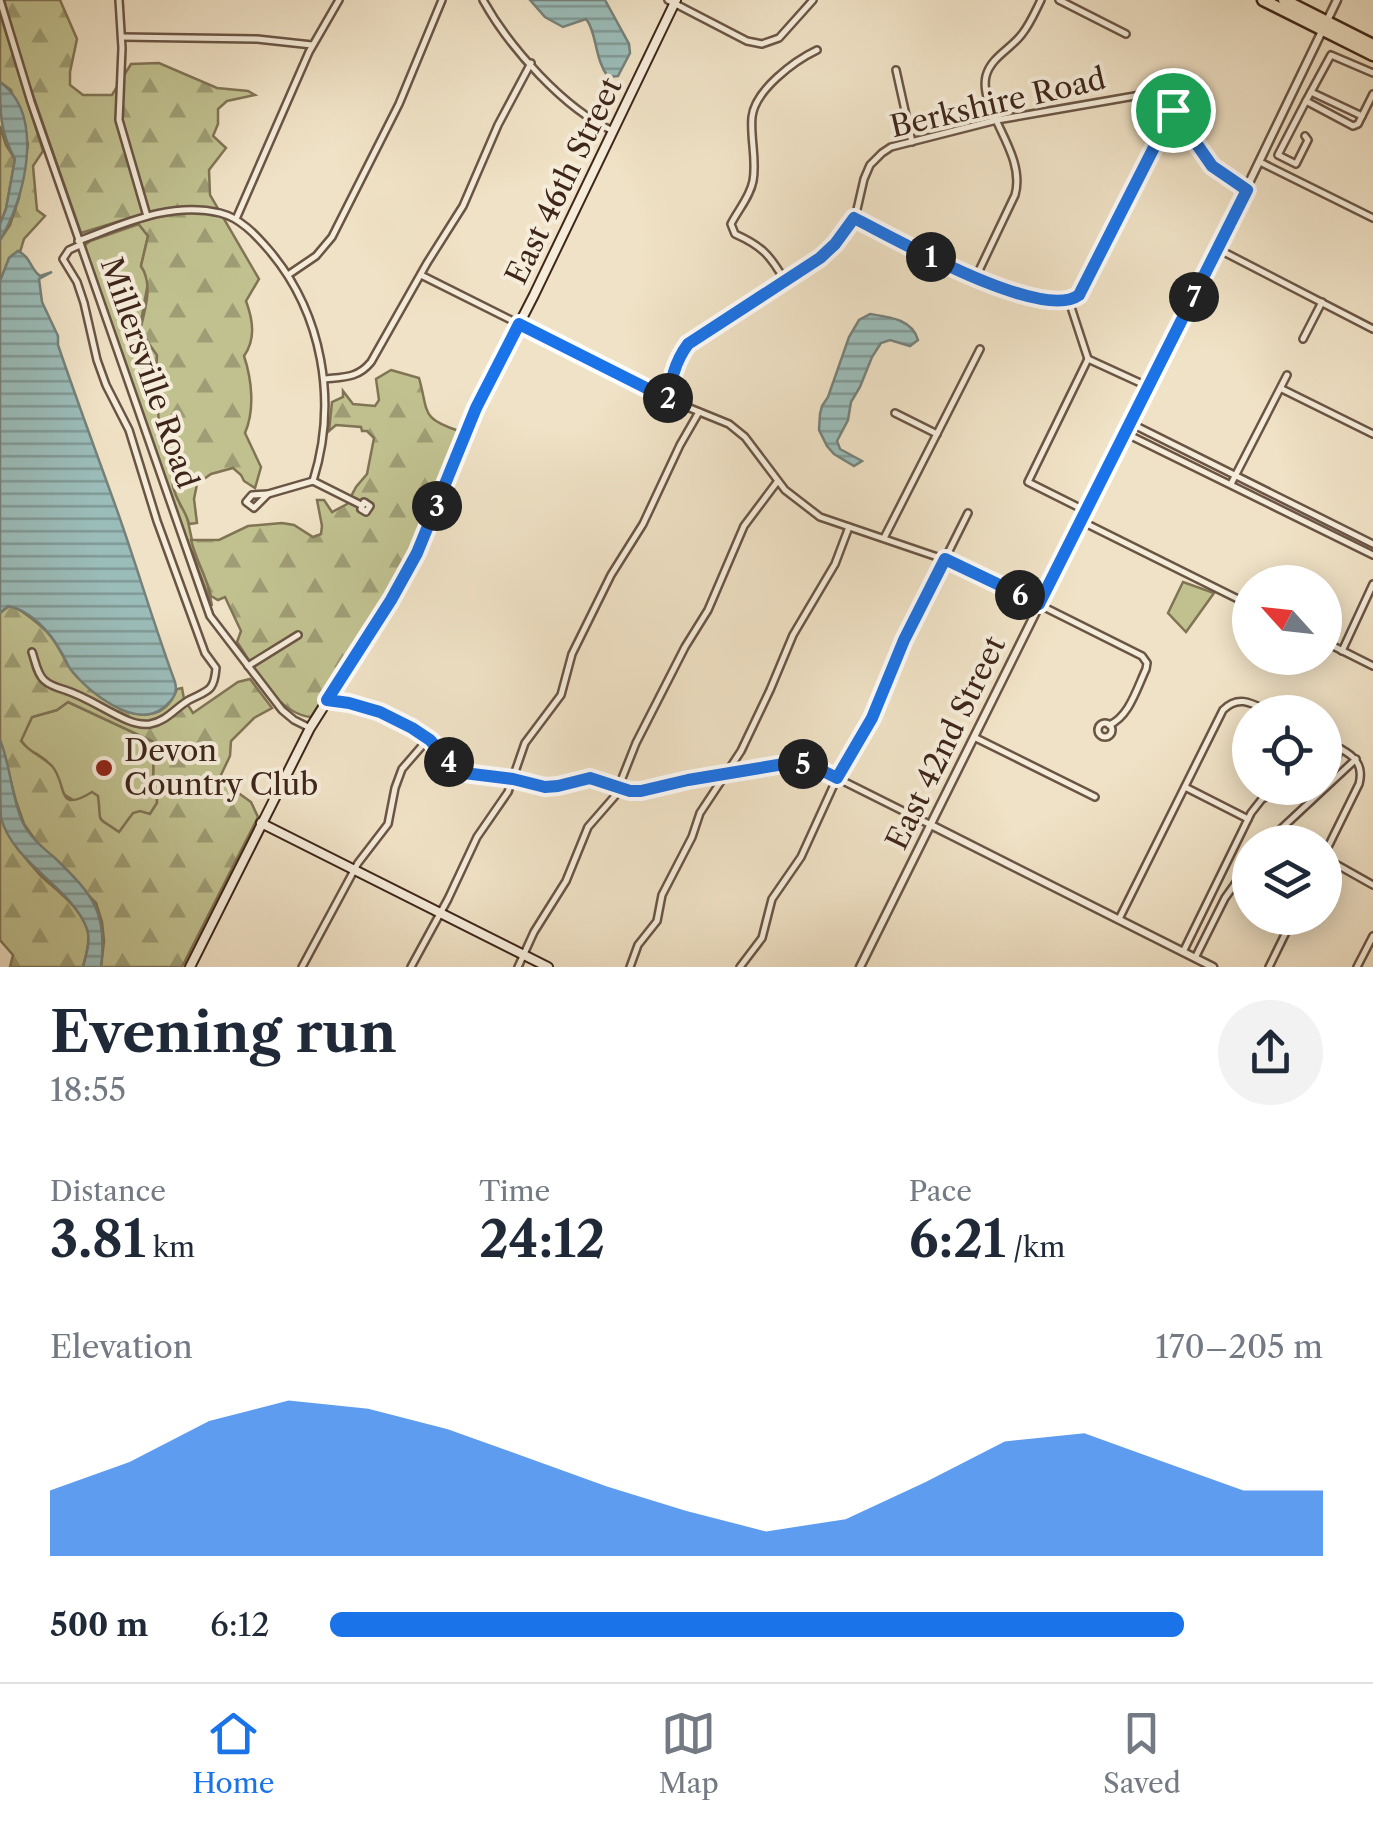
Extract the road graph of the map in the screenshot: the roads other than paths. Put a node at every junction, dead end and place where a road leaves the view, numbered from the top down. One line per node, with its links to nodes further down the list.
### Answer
1 (0, 0): 38 (street, Millersville Road)
2 (119, 0): 15 (street)
3 (339, 0): 16 (street)
4 (442, 0): 40 (street)
5 (483, 0): 20 (street)
6 (813, 0): 12 (street)
7 (1041, 0): 28 (street)
8 (1059, 0): 14 (street)
9 (1263, 0): 13 (main road)
10 (1284, 0): 13 (main road)
11 (1337, 0): 13 (street, East 42nd Street)
12 (673, 1): 29 (main road, East 46th Street)
13 (1324, 26): 17 (main road); 19 (main road); 23 (street, East 42nd Street)
14 (1126, 34)
15 (122, 36): 16 (street); 34 (street)
16 (312, 45): 37 (street)
17 (1373, 45)
18 (817, 50): 43 (street)
19 (1373, 55)
20 (531, 63): 29 (street); 41 (street)
21 (896, 70): 31 (street)
22 (1373, 74): 25 (street)
23 (1294, 90): 25 (street); 32 (street, East 42nd Street)
24 (1373, 94): 27 (street)
25 (1308, 96): 27 (street); 27 (street); 30 (street)
26 (1173, 110): 28 (street, Berkshire Road); 33 (street); 44 (street)
27 (1362, 116)
28 (997, 120): 31 (street, Berkshire Road); 42 (street)
29 (613, 131): 46 (main road, East 46th Street)
30 (1306, 136)
31 (912, 142): 35 (street, Berkshire Road)
32 (1260, 162): 33 (street, East 42nd Street); 36 (street)
33 (1247, 190): 39 (street, East 42nd Street)
34 (147, 216): 37 (street); 38 (street)
35 (854, 218): 42 (street); 43 (street, Berkshire Road)
36 (1373, 218)
37 (236, 220): 40 (street)
38 (79, 243): 81 (street); 82 (street, Millersville Road)
39 (1218, 249): 45 (street); 53 (street, East 42nd Street)
40 (288, 275): 52 (street)
41 (420, 275): 46 (street); 52 (street)
42 (975, 279): 44 (street)
43 (785, 281): 55 (street, Berkshire Road)
44 (1069, 301): 50 (street)
45 (1322, 302): 47 (street); 48 (street)
46 (519, 324): 55 (street); 84 (main road, East 46th Street)
47 (1373, 329)
48 (1303, 339)
49 (980, 349): 60 (street)
50 (1088, 360): 53 (street); 68 (street)
51 (1287, 375): 54 (street)
52 (324, 380): 63 (street)
53 (1148, 387): 58 (street, East 42nd Street)
54 (1281, 388): 61 (street); 62 (street)
55 (674, 402): 56 (street)
56 (699, 412): 64 (street); 94 (street)
57 (895, 413): 60 (street)
58 (1130, 423): 59 (street, East 42nd Street); 62 (street)
59 (1125, 433): 65 (street); 68 (street, East 42nd Street)
60 (937, 434): 72 (street)
61 (1373, 434)
62 (1235, 476): 65 (street); 73 (street)
63 (313, 481): 66 (street); 67 (street)
64 (777, 482): 71 (street); 95 (street)
65 (1231, 484): 74 (street)
66 (268, 494)
67 (361, 506)
68 (1086, 511): 70 (street, East 42nd Street)
69 (968, 513): 75 (street)
70 (1080, 520): 77 (street); 78 (street, East 42nd Street)
71 (849, 527): 72 (street); 92 (street)
72 (884, 538): 75 (street)
73 (1373, 544)
74 (1373, 555)
75 (945, 559): 78 (street); 93 (street)
76 (1373, 584): 80 (street)
77 (1232, 596)
78 (1039, 604): 86 (street); 88 (street, East 42nd Street)
79 (298, 635): 82 (street)
80 (1342, 651): 83 (street)
81 (32, 652)
82 (248, 666): 87 (street, Millersville Road)
83 (1373, 666)
84 (327, 700): 87 (main road, East 46th Street); 89 (street)
85 (1232, 704): 96 (street)
86 (1110, 725)
87 (310, 728): 100 (main road, East 46th Street)
88 (974, 736): 97 (street); 101 (street, East 42nd Street)
89 (428, 739): 94 (street); 105 (street)
90 (1342, 750): 91 (street)
91 (1356, 759): 102 (street); 103 (street)
92 (725, 774): 93 (street); 95 (street); 121 (street)
93 (837, 778): 101 (street); 122 (street)
94 (513, 779): 95 (street); 108 (street)
95 (618, 787): 114 (street)
96 (1185, 787): 99 (street); 109 (street)
97 (1095, 798)
98 (1257, 805): 99 (street)
99 (1248, 819): 113 (street)
100 (262, 823): 105 (main road); 116 (main road, East 46th Street)
101 (930, 825): 109 (street); 123 (street, East 42nd Street)
102 (1285, 825)
103 (1339, 825)
104 (1342, 866): 106 (street)
105 (354, 870): 108 (main road); 117 (street)
106 (1373, 885)
107 (1232, 888): 115 (street)
108 (441, 914): 114 (main road); 118 (street)
109 (1118, 920): 113 (street)
110 (1285, 935): 125 (street)
111 (1373, 936): 112 (street)
112 (1371, 944): 126 (street)
113 (1183, 952): 115 (street)
114 (524, 955): 119 (street); 120 (main road)
115 (1196, 961): 124 (street)
116 (190, 967)
117 (302, 967)
118 (412, 967)
119 (518, 967)
120 (548, 967)
121 (630, 967)
122 (740, 967)
123 (860, 967)
124 (1213, 967)
125 (1269, 967)
126 (1358, 967)

